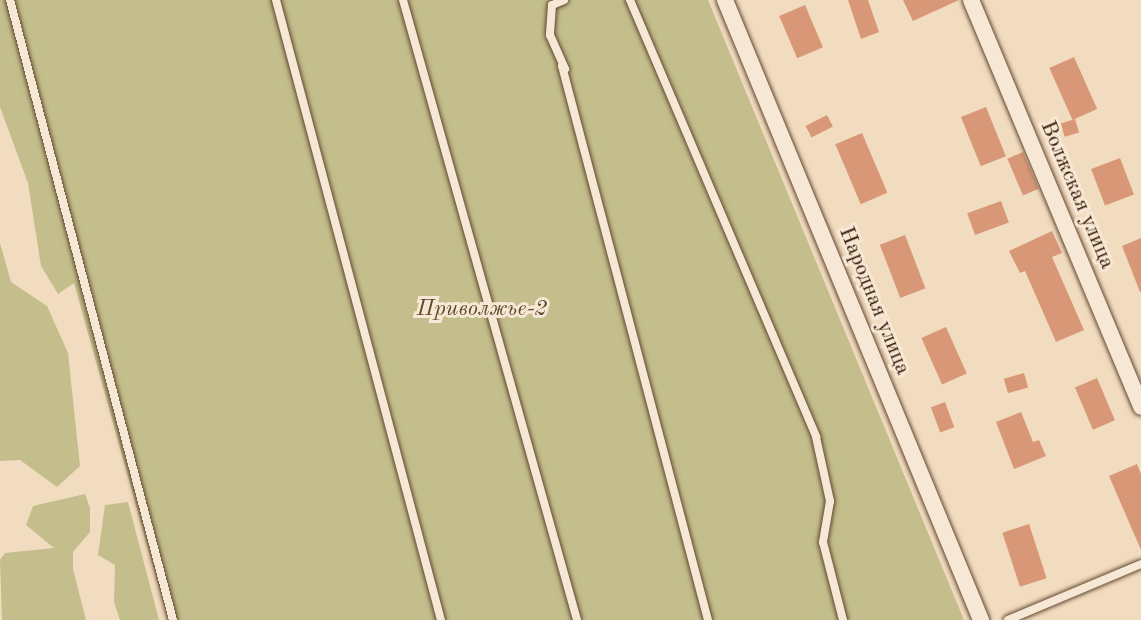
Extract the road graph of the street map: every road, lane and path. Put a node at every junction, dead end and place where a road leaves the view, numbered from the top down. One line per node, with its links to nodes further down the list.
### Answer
1 (10, 0): 10 (lane)
2 (276, 0): 11 (lane)
3 (404, 0): 12 (lane)
4 (564, 0): 13 (lane)
5 (630, 0): 14 (lane)
6 (725, 0): 15 (street, Народная улица)
7 (971, 0): 8 (street, Волжская улица)
8 (1141, 406)
9 (1141, 564): 16 (lane)
10 (172, 620)
11 (441, 620)
12 (577, 620)
13 (708, 620)
14 (843, 620)
15 (981, 620)
16 (1008, 620)

